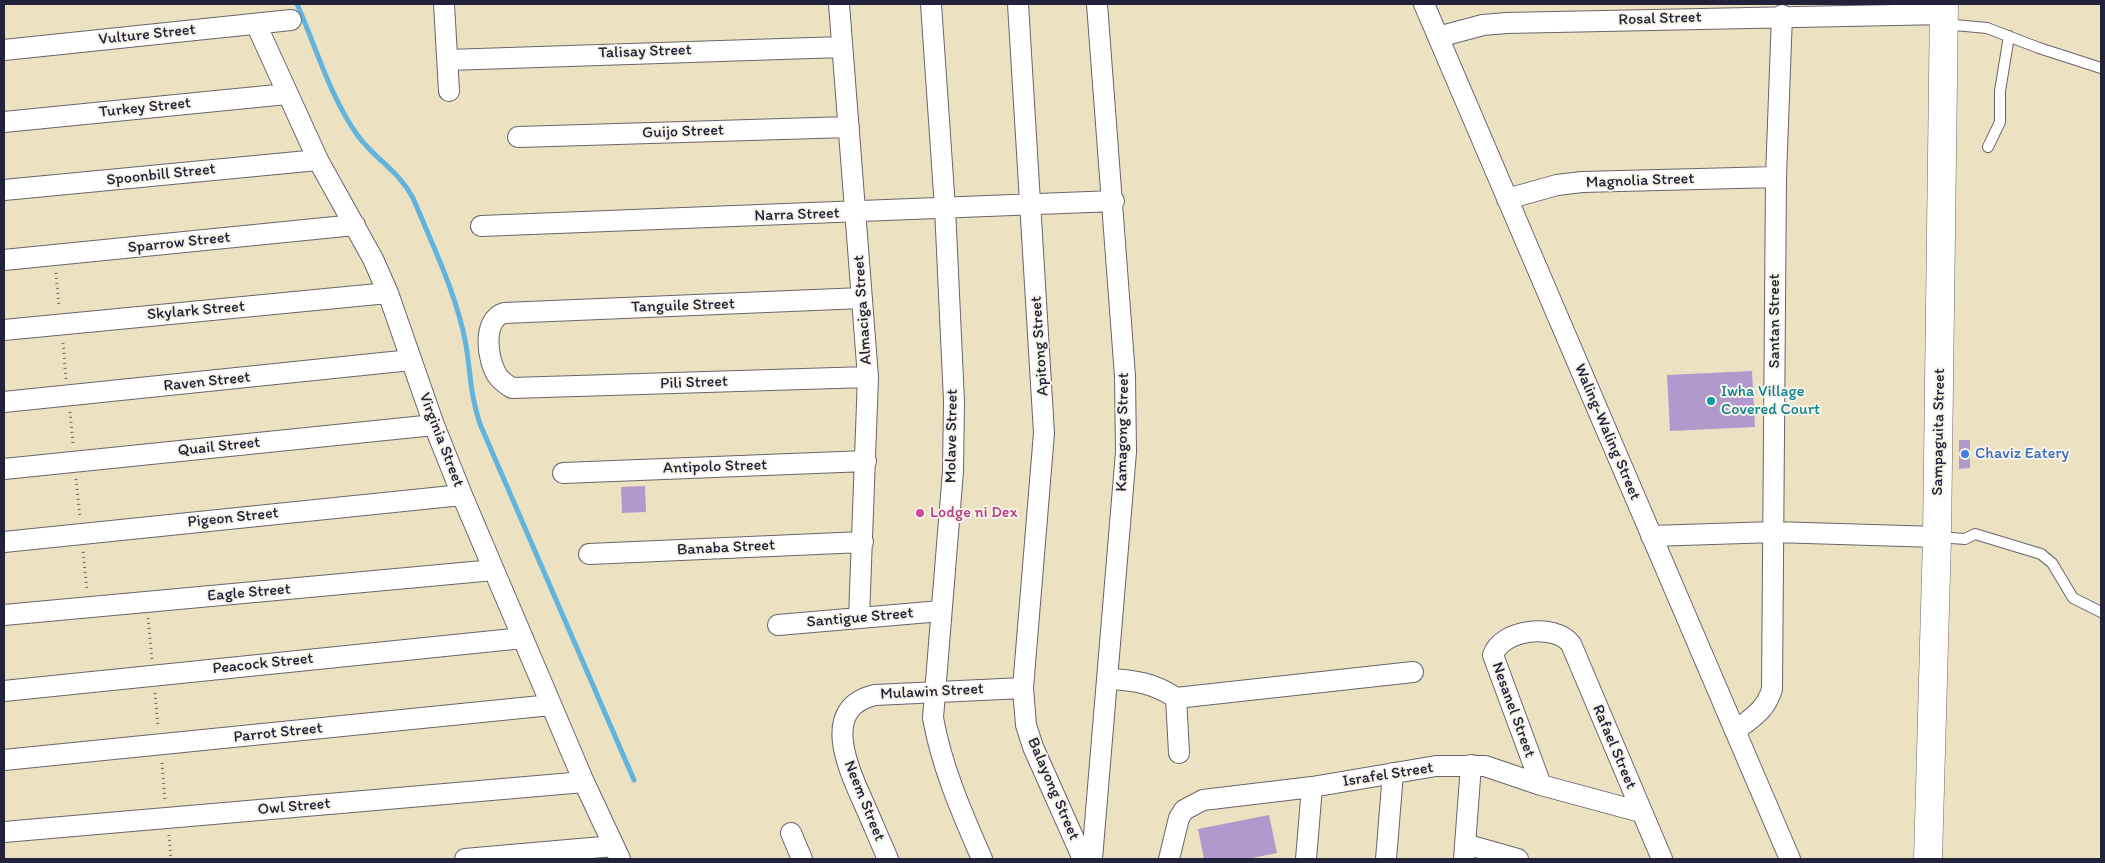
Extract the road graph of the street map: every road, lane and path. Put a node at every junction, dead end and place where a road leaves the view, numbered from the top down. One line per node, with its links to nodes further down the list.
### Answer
1 (444, 4): 15 (street)
2 (839, 4): 13 (street, Almaciga Street)
3 (930, 4): 29 (street, Molave Street)
4 (1018, 4): 28 (street, Apitong Street)
5 (1097, 4): 27 (street, Kamagong Street)
6 (1424, 4): 12 (street, Waling-Waling Street)
7 (1944, 14): 8 (street, Rosal Street); 11 (lane); 53 (street, Sampaguita Street)
8 (1782, 16): 12 (street, Rosal Street); 24 (street, Santan Street)
9 (291, 20): 10 (street, Vulture Street)
10 (256, 24): 14 (street, Vulture Street); 18 (street, Virginia Street)
11 (2009, 36): 16 (lane); 22 (lane)
12 (1438, 37): 26 (street, Waling-Waling Street)
13 (842, 47): 15 (street, Talisay Street); 20 (street, Almaciga Street)
14 (4, 50)
15 (448, 60): 17 (street)
16 (2101, 68)
17 (449, 91)
18 (287, 94): 19 (street, Turkey Street); 23 (street, Virginia Street)
19 (4, 122)
20 (849, 127): 21 (street, Guijo Street); 30 (street, Almaciga Street)
21 (518, 137)
22 (1988, 147)
23 (318, 160): 25 (street, Spoonbill Street); 31 (street, Virginia Street)
24 (1776, 177): 26 (street, Magnolia Street); 50 (street, Santan Street)
25 (4, 190)
26 (1507, 199): 52 (street, Waling-Waling Street)
27 (1114, 201): 28 (street, Narra Street); 67 (street, Kamagong Street)
28 (1031, 204): 29 (street, Narra Street); 68 (street, Apitong Street)
29 (945, 208): 30 (street, Narra Street); 59 (street, Molave Street)
30 (855, 212): 32 (street, Narra Street); 36 (street, Almaciga Street)
31 (355, 225): 33 (street, Sparrow Street); 35 (street, Virginia Street)
32 (480, 226)
33 (54, 255): 34 (street, Sparrow Street); 37 (path)
34 (4, 260)
35 (388, 293): 37 (street, Skylark Street); 39 (street, Virginia Street)
36 (862, 298): 40 (street, Almaciga Street); 41 (street, Tanguile Street)
37 (61, 324): 38 (street, Skylark Street); 42 (path)
38 (4, 330)
39 (411, 360): 42 (street, Raven Street); 44 (street, Virginia Street)
40 (868, 377): 41 (street, Pili Street); 45 (street, Almaciga Street)
41 (521, 389)
42 (68, 396): 43 (street, Raven Street); 46 (path)
43 (4, 402)
44 (434, 425): 46 (street, Quail Street); 49 (street, Virginia Street)
45 (866, 461): 48 (street, Antipolo Street); 55 (street, Almaciga Street)
46 (75, 462): 47 (street, Quail Street); 51 (path)
47 (4, 469)
48 (563, 473)
49 (462, 495): 51 (street, Pigeon Street); 57 (street, Virginia Street)
50 (1774, 532): 52 (street); 53 (street); 74 (street, Santan Street)
51 (82, 534): 54 (street, Pigeon Street); 58 (path)
52 (1651, 536): 74 (street, Waling-Waling Street)
53 (1937, 537): 60 (lane); 99 (street, Sampaguita Street)
54 (4, 542)
55 (863, 542): 56 (street, Banaba Street); 62 (street, Almaciga Street)
56 (589, 554)
57 (494, 570): 58 (street, Eagle Street); 65 (street, Virginia Street)
58 (89, 607): 61 (street, Eagle Street)
59 (942, 611): 62 (street, Santigue Street); 70 (street, Molave Street)
60 (2101, 612)
61 (4, 615)
62 (860, 618): 63 (street, Santigue Street)
63 (778, 624)
64 (1564, 636): 80 (street, Nesanel Street); 82 (street, Rafael Street)
65 (523, 638): 69 (street, Peacock Street); 72 (street, Virginia Street)
66 (1413, 672): 71 (street)
67 (1108, 679): 71 (street); 92 (street, Kamagong Street)
68 (1023, 688): 70 (street, Mulawin Street); 91 (street, Balayong Street)
69 (4, 691)
70 (933, 692): 73 (street, Mulawin Street); 90 (street, Molave Street)
71 (1176, 698): 75 (street)
72 (551, 705): 76 (street, Parrot Street); 79 (street, Virginia Street)
73 (848, 713): 89 (street, Neem Street)
74 (1735, 731): 98 (street, Waling-Waling Street)
75 (1179, 753)
76 (4, 760)
77 (1471, 764): 78 (street, Israfel Street); 80 (street, Israfel Street); 85 (street)
78 (1393, 773): 81 (street, Israfel Street); 95 (street)
79 (584, 782): 83 (street, Owl Street); 86 (street, Virginia Street)
80 (1541, 785): 82 (street, Israfel Street)
81 (1312, 787): 93 (street, Israfel Street); 94 (street)
82 (1641, 812): 97 (street, Rafael Street)
83 (4, 832)
84 (791, 833): 88 (street)
85 (1464, 851): 96 (street)
86 (617, 852): 87 (street)
87 (465, 859)
88 (802, 859)
89 (888, 859)
90 (982, 859)
91 (1083, 859)
92 (1092, 859)
93 (1169, 859)
94 (1306, 859)
95 (1386, 859)
96 (1518, 859)
97 (1662, 859)
98 (1790, 859)
99 (1928, 859)

